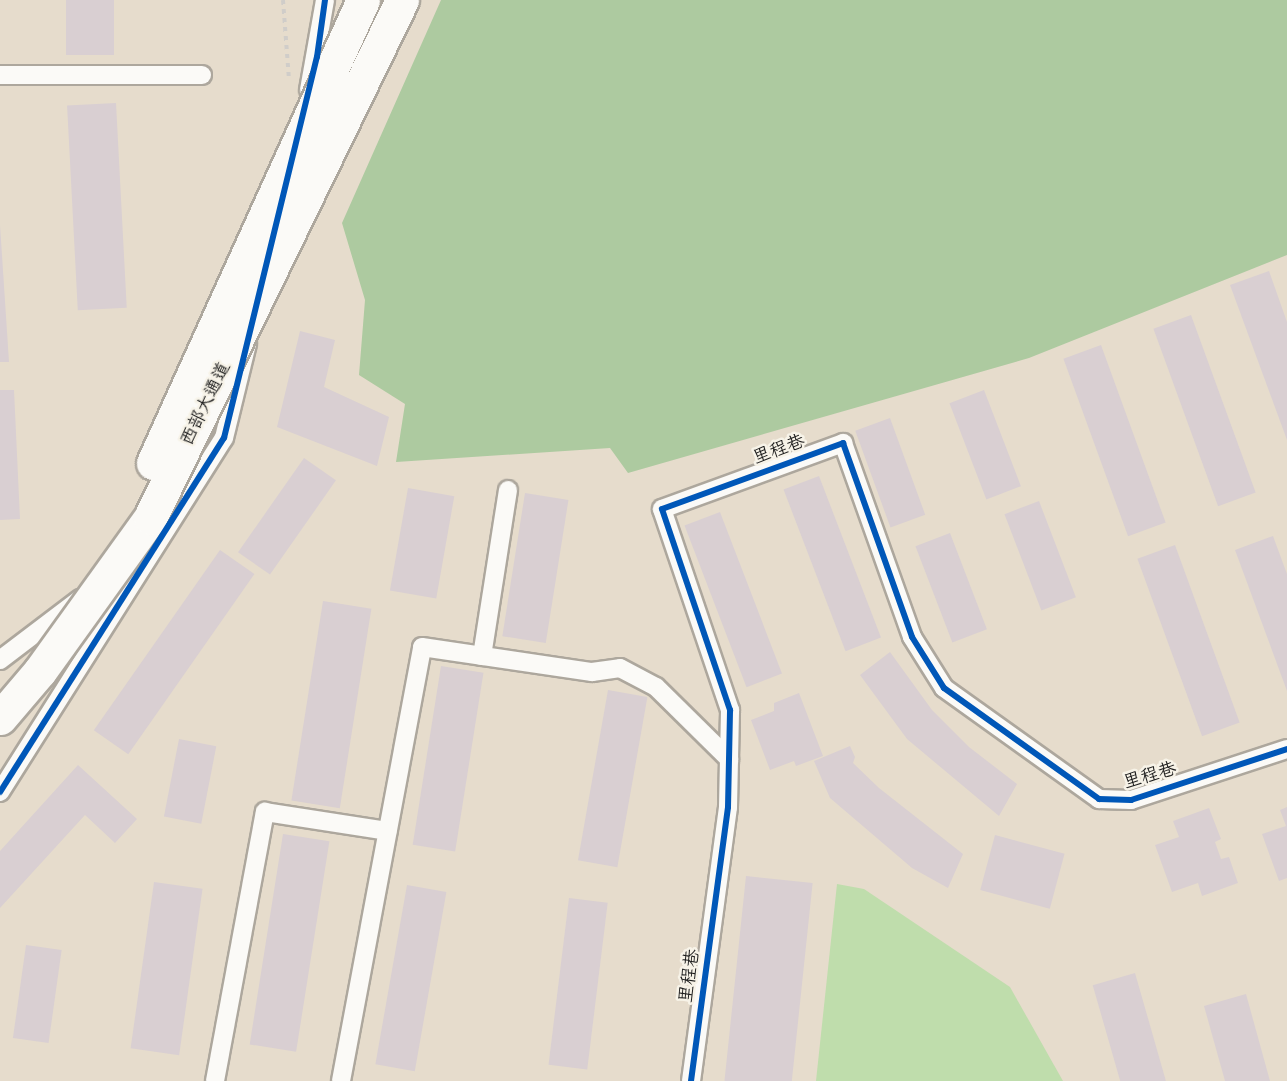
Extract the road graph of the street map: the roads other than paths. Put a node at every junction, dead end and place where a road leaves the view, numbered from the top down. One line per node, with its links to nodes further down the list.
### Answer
1 (325, 0): 7 (street)
2 (363, 0): 10 (highway, 西部大通道, bridge)
3 (402, 0): 11 (highway, 西部大通道, bridge)
4 (0, 75): 5 (street)
5 (202, 75)
6 (507, 490): 8 (street)
7 (165, 534): 9 (street); 14 (street)
8 (482, 656): 13 (street); 15 (street)
9 (0, 660)
10 (0, 686)
11 (0, 718)
12 (1287, 749): 13 (street, 里程巷)
13 (729, 759): 18 (street, 里程巷)
14 (0, 792)
15 (388, 831): 16 (street); 17 (street)
16 (215, 1081)
17 (341, 1081)
18 (691, 1081)

